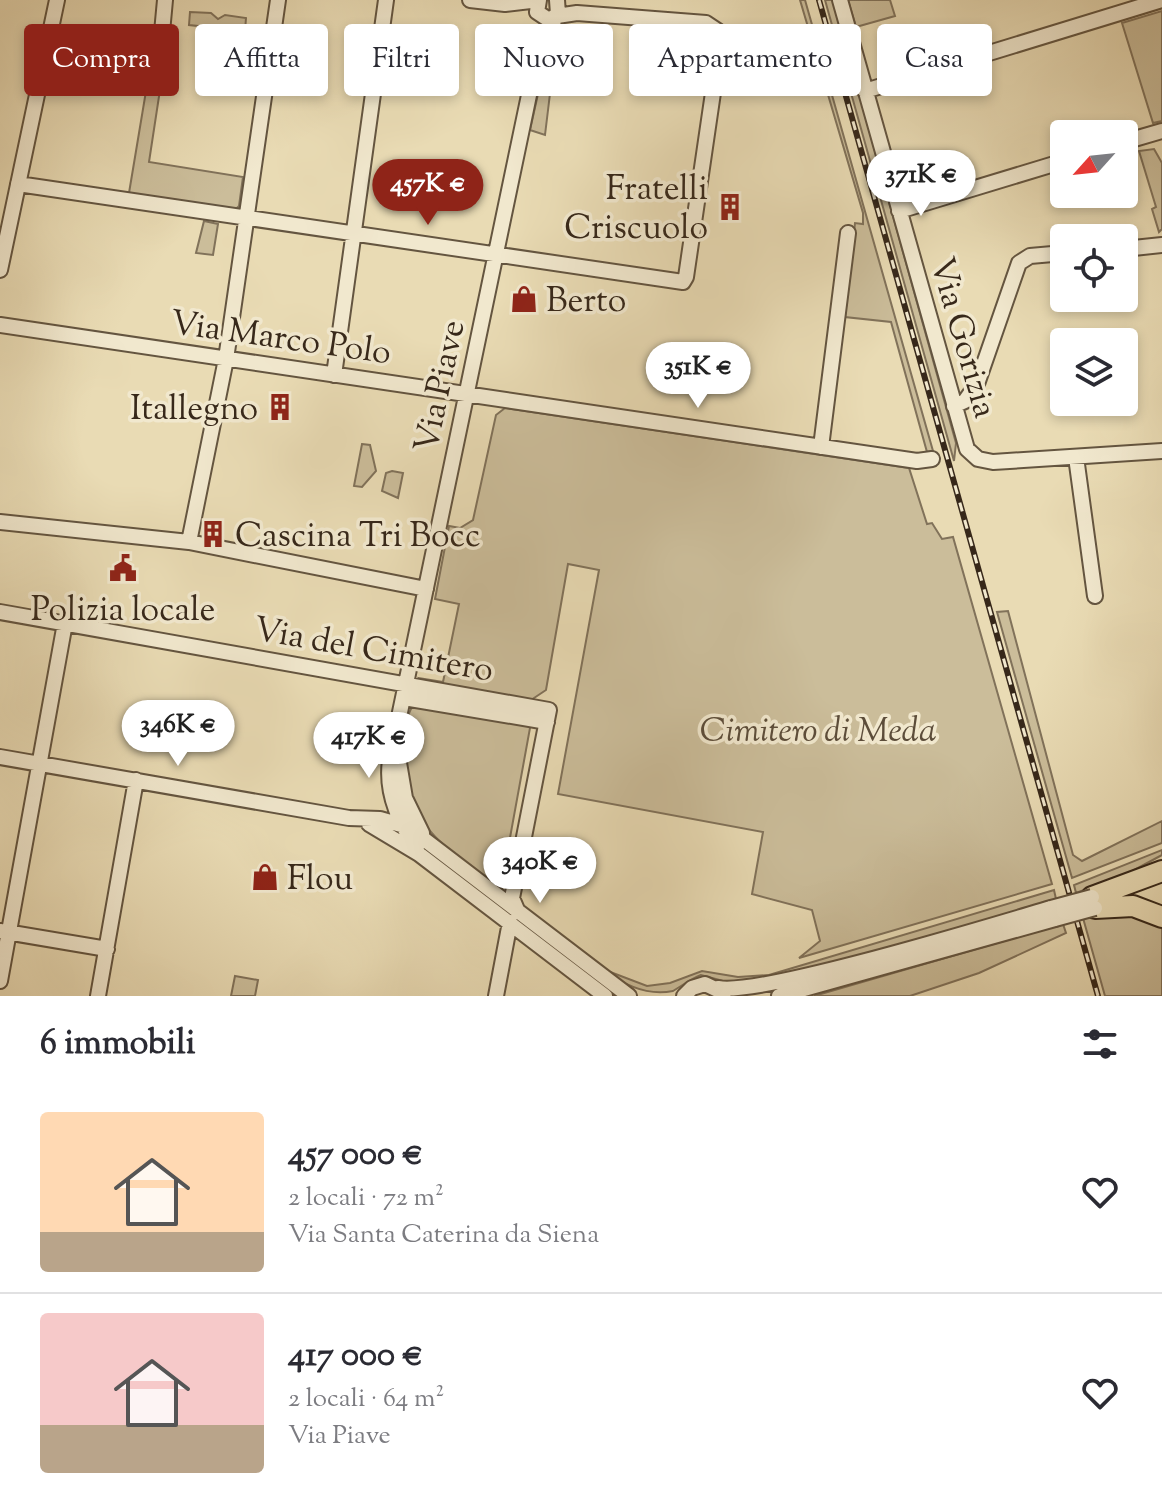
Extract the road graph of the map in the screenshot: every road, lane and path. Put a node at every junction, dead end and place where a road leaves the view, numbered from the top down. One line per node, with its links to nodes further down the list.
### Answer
1 (57, 0): 14 (street)
2 (165, 0): 9 (street)
3 (278, 0): 16 (street)
4 (386, 0): 19 (street)
5 (470, 0): 8 (street)
6 (840, 0): 10 (street, Via Gorizia)
7 (1162, 0): 10 (street)
8 (551, 8): 23 (street, Via Piave); 23 (street)
9 (163, 24)
10 (865, 91): 15 (street, Via Gorizia)
11 (1162, 132): 12 (street)
12 (1138, 138)
13 (1050, 165): 15 (street)
14 (18, 184): 16 (street); 17 (street)
15 (899, 211): 29 (street, Via Gorizia)
16 (246, 220): 19 (street); 26 (street)
17 (4, 229): 24 (street)
18 (848, 233): 30 (street)
19 (354, 236): 23 (street); 27 (street)
20 (1162, 245): 21 (street)
21 (1138, 248)
22 (1050, 254): 29 (street)
23 (496, 256): 28 (street, Via Piave)
24 (0, 270)
25 (0, 325): 26 (street, Via Marco Polo)
26 (226, 359): 27 (street, Via Marco Polo); 35 (street)
27 (334, 375): 28 (street, Via Marco Polo)
28 (466, 395): 30 (street, Via Marco Polo); 36 (street, Via Piave)
29 (954, 406): 32 (street, Via Gorizia)
30 (821, 447): 33 (street, Via Marco Polo)
31 (1162, 451): 32 (street)
32 (1076, 457): 37 (street)
33 (932, 459)
34 (0, 522): 35 (street)
35 (189, 542): 36 (street)
36 (426, 589): 40 (street, Via Piave)
37 (1095, 596)
38 (0, 612): 39 (street, Via del Cimitero)
39 (65, 623): 40 (street, Via del Cimitero); 43 (street)
40 (405, 691): 41 (street, Via Piave); 54 (street, Via del Cimitero)
41 (397, 730): 44 (street, Via Piave); 48 (street, Via Piave)
42 (0, 757): 43 (street)
43 (40, 763): 45 (street); 56 (street)
44 (388, 778): 46 (street, Via Piave); 47 (street, Via Piave)
45 (136, 780): 46 (street); 57 (street)
46 (355, 818): 47 (street); 48 (street)
47 (402, 825): 48 (street, Via Piave)
48 (424, 849): 54 (street)
49 (1162, 861): 52 (street)
50 (1162, 871): 52 (highway)
51 (1162, 886): 52 (highway)
52 (1093, 902): 53 (street, bridge); 55 (highway)
53 (1053, 914): 59 (street); 60 (street)
54 (514, 917): 63 (street); 64 (street); 65 (street)
55 (1162, 917)
56 (5, 932): 57 (street); 58 (street)
57 (107, 949): 62 (street)
58 (0, 981)
59 (722, 992): 61 (street)
60 (801, 993): 66 (street)
61 (684, 994)
62 (98, 996)
63 (496, 996)
64 (605, 996)
65 (629, 996)
66 (779, 996)

